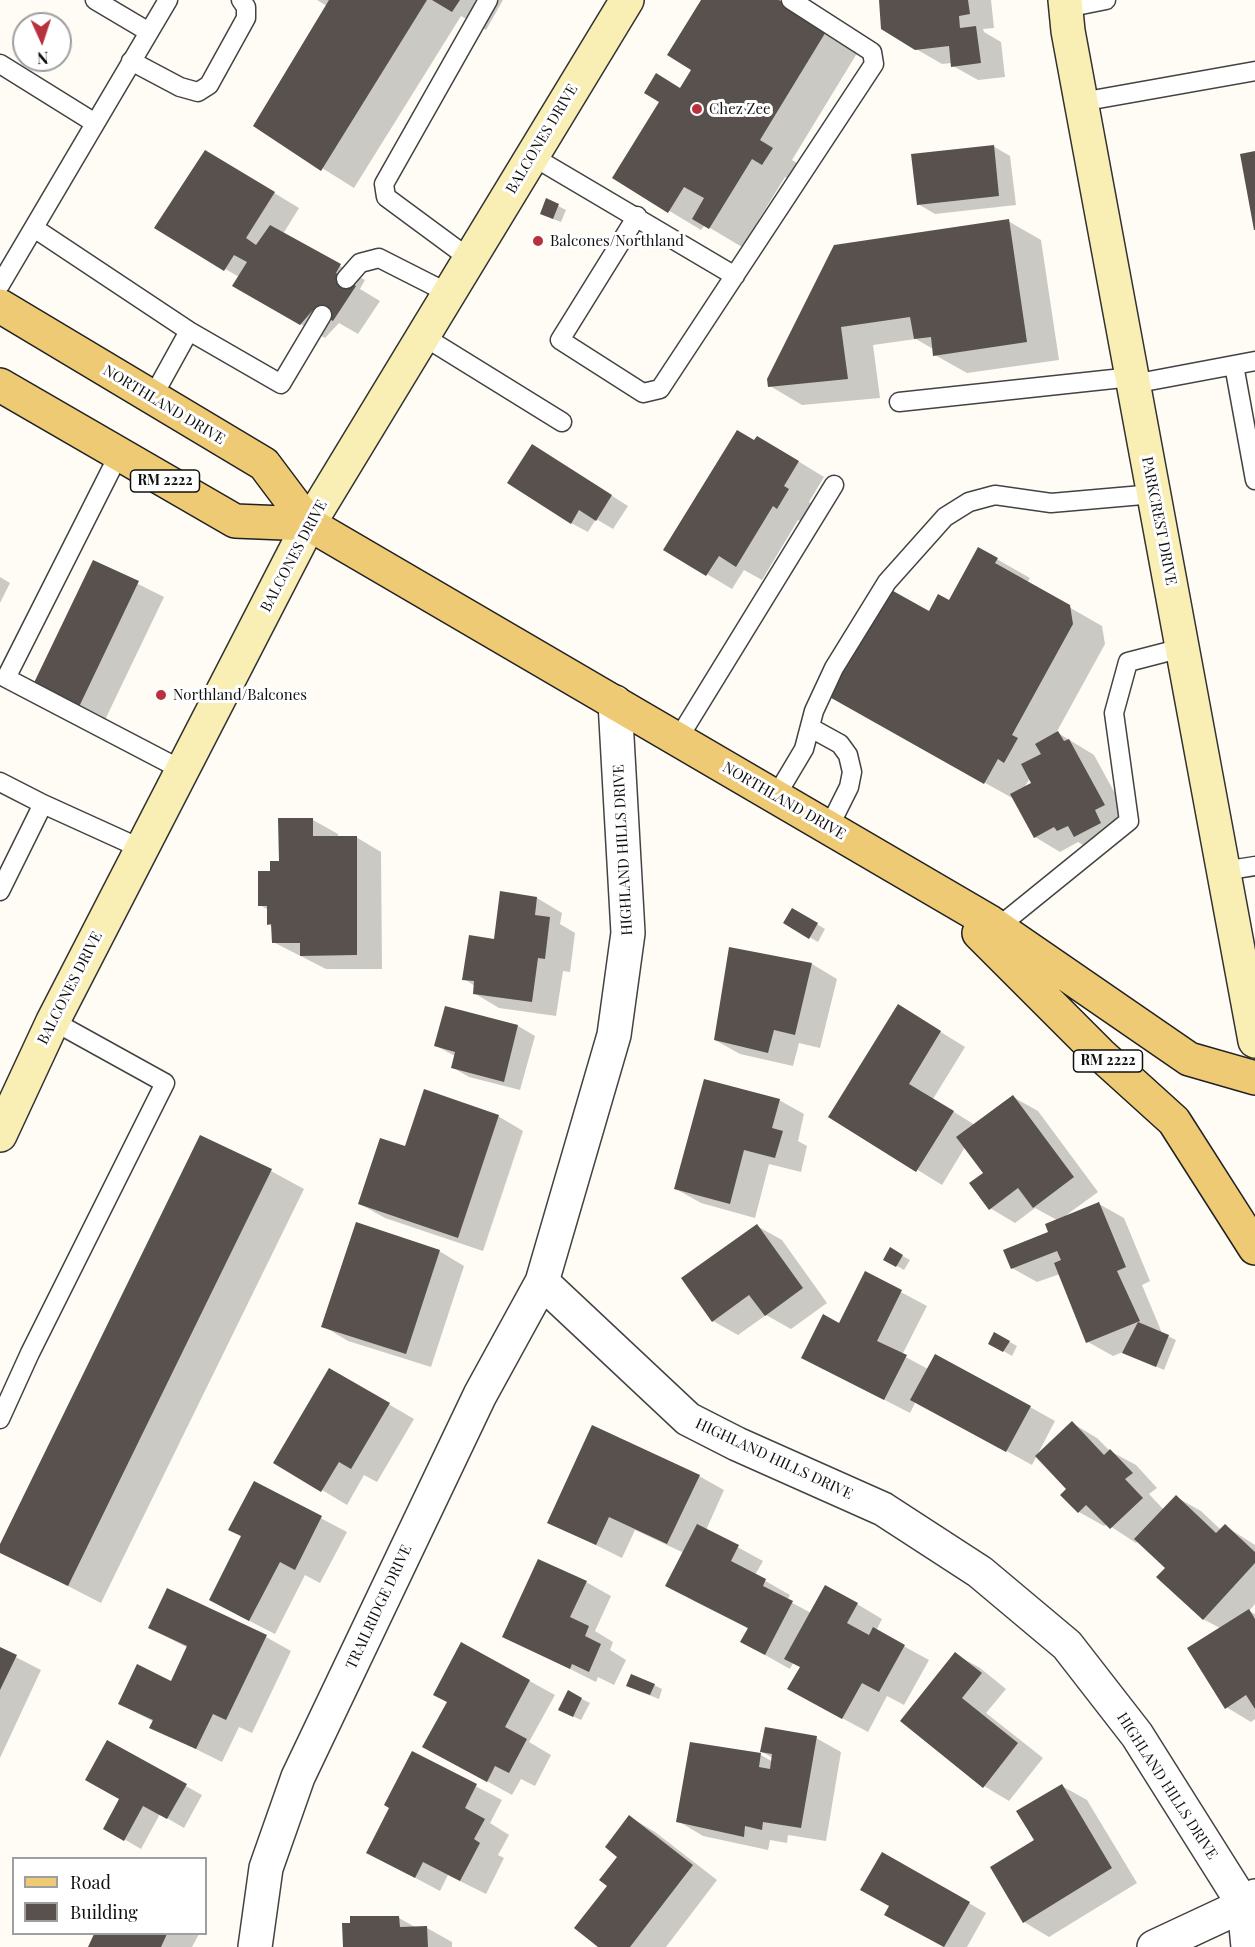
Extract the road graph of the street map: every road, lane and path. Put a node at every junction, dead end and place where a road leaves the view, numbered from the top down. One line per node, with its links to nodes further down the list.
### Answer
1 (95, 0): 9 (lane)
2 (168, 0): 9 (lane)
3 (241, 0): 10 (lane)
4 (488, 0): 18 (lane)
5 (627, 0): 15 (street, BALCONES DRIVE)
6 (791, 0): 19 (lane)
7 (1106, 0): 8 (lane)
8 (1066, 4): 13 (street, PARKCREST DRIVE)
9 (149, 32): 10 (lane)
10 (131, 61): 14 (lane)
11 (0, 64): 14 (lane)
12 (1255, 71): 13 (lane)
13 (1081, 102): 29 (street, PARKCREST DRIVE)
14 (96, 123): 17 (lane)
15 (532, 156): 16 (lane); 18 (street, BALCONES DRIVE)
16 (637, 216): 19 (lane); 19 (lane)
17 (34, 228): 21 (lane); 25 (lane)
18 (470, 259): 22 (street, BALCONES DRIVE)
19 (735, 276)
20 (346, 279): 22 (lane)
21 (0, 285)
22 (448, 293): 26 (street, BALCONES DRIVE)
23 (0, 306): 31 (main road, NORTHLAND DRIVE / RM 2222)
24 (322, 315): 25 (lane)
25 (189, 331): 31 (lane)
26 (423, 336): 33 (lane); 38 (street, BALCONES DRIVE)
27 (1255, 361): 28 (lane)
28 (1234, 365): 29 (lane); 35 (lane)
29 (1133, 380): 32 (lane); 37 (street, PARKCREST DRIVE)
30 (0, 385): 34 (main road, NORTHLAND DRIVE / RM 2222)
31 (152, 398): 38 (main road, NORTHLAND DRIVE / RM 2222)
32 (899, 402)
33 (562, 422)
34 (119, 454): 38 (main road, NORTHLAND DRIVE / RM 2222); 43 (lane)
35 (1254, 470)
36 (834, 485): 42 (lane)
37 (1154, 494): 39 (street, PARKCREST DRIVE); 41 (lane)
38 (309, 524): 40 (main road, NORTHLAND DRIVE / RM 2222); 43 (street, BALCONES DRIVE)
39 (1182, 648): 50 (street, PARKCREST DRIVE); 52 (lane)
40 (615, 702): 42 (main road, NORTHLAND DRIVE / RM 2222); 58 (street, HIGHLAND HILLS DRIVE)
41 (812, 728): 45 (lane); 47 (lane)
42 (678, 739): 45 (main road, NORTHLAND DRIVE / RM 2222)
43 (183, 770): 48 (street, BALCONES DRIVE)
44 (0, 782): 46 (lane)
45 (776, 796): 47 (main road, NORTHLAND DRIVE / RM 2222)
46 (43, 804): 48 (lane); 51 (lane)
47 (829, 827): 52 (main road, NORTHLAND DRIVE / RM 2222)
48 (142, 849): 53 (street, BALCONES DRIVE)
49 (1255, 866): 50 (lane)
50 (1223, 871): 54 (street, PARKCREST DRIVE)
51 (0, 891)
52 (991, 932): 55 (main road, NORTHLAND DRIVE / RM 2222); 57 (main road, RM 2222)
53 (53, 1021): 56 (street, BALCONES DRIVE); 59 (lane)
54 (1255, 1041)
55 (1255, 1078)
56 (0, 1135)
57 (1255, 1248)
58 (542, 1282): 60 (street, HIGHLAND HILLS DRIVE); 61 (street, TRAILRIDGE DRIVE)
59 (0, 1419)
60 (1250, 1901): 62 (street); 63 (street, HIGHLAND HILLS DRIVE)
61 (255, 1947)
62 (1154, 1947)
63 (1248, 1947)

